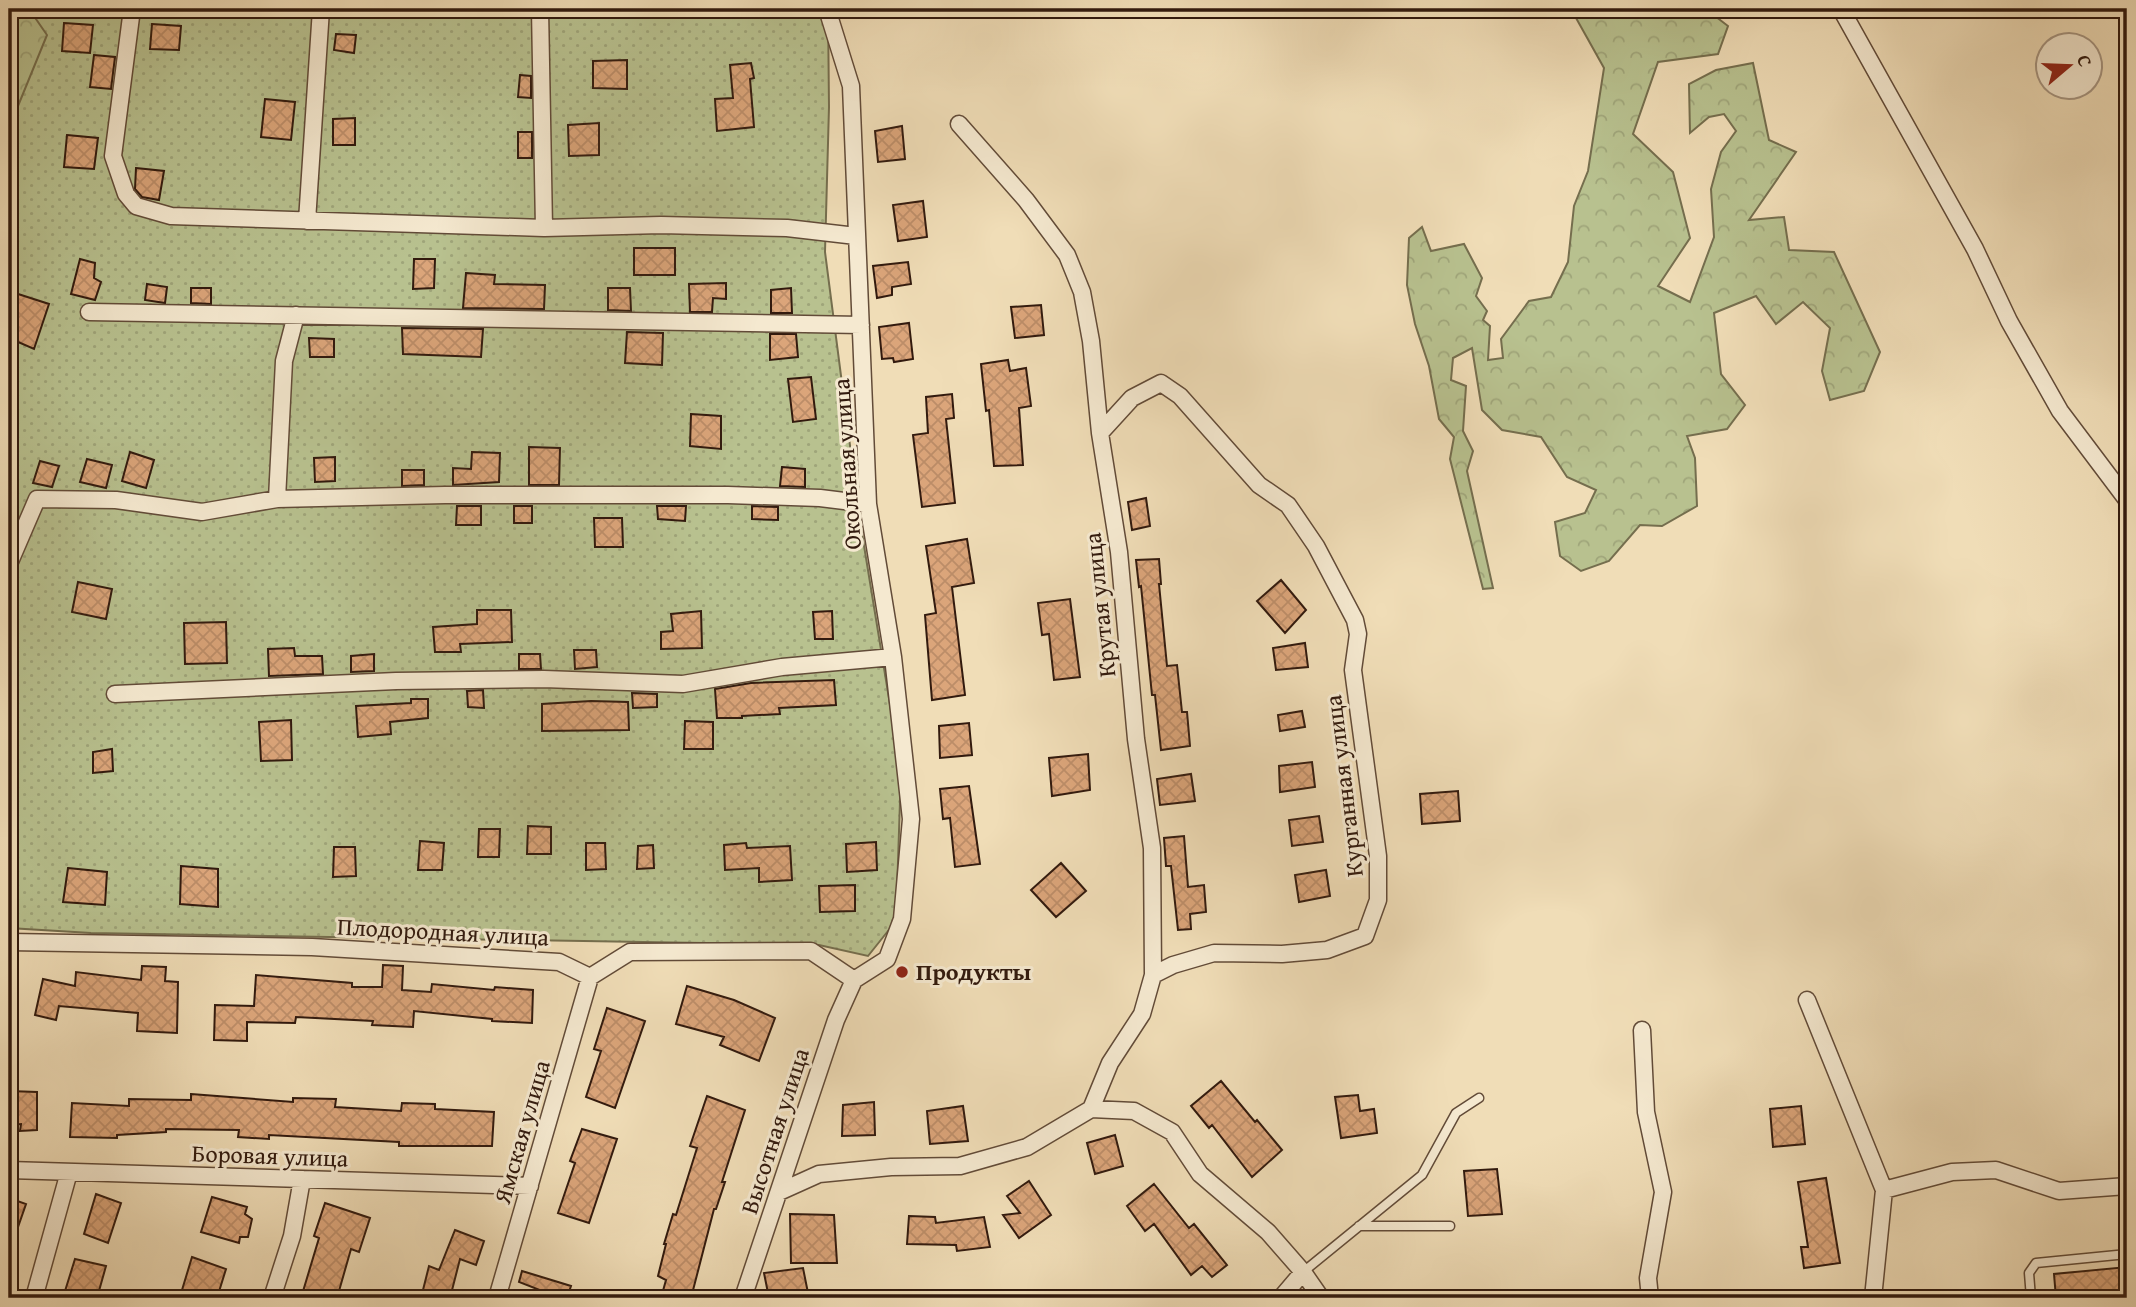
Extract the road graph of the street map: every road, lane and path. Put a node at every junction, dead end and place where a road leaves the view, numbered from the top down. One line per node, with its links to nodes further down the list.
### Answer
1 (132, 9): 7 (street)
2 (321, 9): 7 (street)
3 (540, 9): 8 (street)
4 (827, 9): 9 (street, Окольная улица)
5 (1841, 9): 15 (street)
6 (959, 124): 13 (street, Крутая улица)
7 (307, 221): 8 (street)
8 (544, 228): 9 (street)
9 (856, 236): 12 (street, Окольная улица)
10 (89, 312): 11 (street)
11 (296, 316): 12 (street); 14 (street)
12 (861, 325): 16 (street, Окольная улица)
13 (1100, 433): 21 (street, Крутая улица); 21 (street, Курганная улица)
14 (277, 499): 16 (street); 17 (street)
15 (2127, 500)
16 (868, 504): 18 (street, Окольная улица)
17 (9, 564)
18 (893, 657): 19 (street); 23 (street, Окольная улица)
19 (115, 694)
20 (9, 942): 22 (street, Плодородная улица)
21 (1153, 975): 27 (street, Крутая улица)
22 (590, 977): 23 (street); 31 (street, Ямская улица)
23 (854, 980): 34 (street, Высотная улица)
24 (1807, 1000): 33 (street)
25 (1642, 1030): 45 (street)
26 (1479, 1098): 35 (lane)
27 (1091, 1109): 34 (street); 38 (street)
28 (9, 1170): 29 (street, Боровая улица)
29 (69, 1172): 30 (street, Боровая улица); 39 (street)
30 (302, 1179): 31 (street, Боровая улица); 40 (street)
31 (530, 1186): 41 (street, Ямская улица)
32 (2127, 1186): 33 (street)
33 (1884, 1190): 46 (street)
34 (779, 1192): 42 (street, Высотная улица)
35 (1359, 1226): 36 (lane); 38 (lane)
36 (1450, 1226)
37 (2127, 1254): 47 (lane)
38 (1303, 1272): 43 (street); 44 (street)
39 (34, 1298)
40 (272, 1298)
41 (497, 1298)
42 (743, 1298)
43 (1280, 1298)
44 (1321, 1298)
45 (1650, 1298)
46 (1873, 1298)
47 (2031, 1298)

